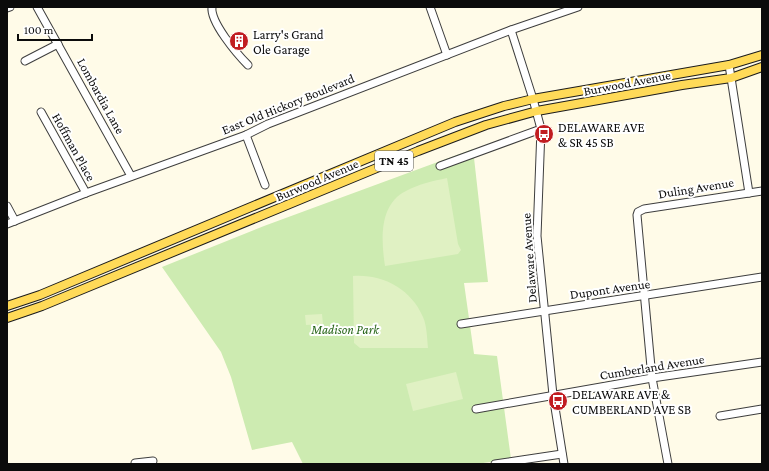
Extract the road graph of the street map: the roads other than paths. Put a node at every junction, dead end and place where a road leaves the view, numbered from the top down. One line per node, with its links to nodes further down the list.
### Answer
1 (10, 7): 6 (street)
2 (37, 7): 9 (street, Lombardia Lane)
3 (211, 7): 13 (street)
4 (430, 7): 10 (street)
5 (578, 7): 7 (street, East Old Hickory Boulevard)
6 (7, 8)
7 (570, 8): 8 (street, East Old Hickory Boulevard)
8 (510, 30): 10 (street, East Old Hickory Boulevard); 17 (street, Delaware Avenue)
9 (58, 44): 12 (street); 23 (street, Lombardia Lane)
10 (447, 55): 21 (street, East Old Hickory Boulevard)
11 (762, 55): 14 (main road, Burwood Avenue / TN 45)
12 (25, 61)
13 (248, 65)
14 (729, 65): 16 (street); 17 (main road, Burwood Avenue / TN 45)
15 (762, 67): 16 (main road, Burwood Avenue / TN 45)
16 (731, 78): 18 (main road, Burwood Avenue / TN 45); 27 (street)
17 (533, 99): 18 (street, Delaware Avenue); 33 (main road, Burwood Avenue / TN 45)
18 (537, 111): 20 (street, Delaware Avenue); 35 (main road, Burwood Avenue / TN 45)
19 (41, 112): 26 (street, Hoffman Place)
20 (541, 129): 22 (street); 34 (street, Delaware Avenue)
21 (246, 135): 23 (street, East Old Hickory Boulevard); 24 (street)
22 (440, 166)
23 (131, 176): 26 (street, East Old Hickory Boulevard)
24 (265, 185)
25 (762, 191): 27 (street, Duling Avenue)
26 (86, 193): 29 (street, East Old Hickory Boulevard)
27 (749, 193): 32 (street, Duling Avenue)
28 (7, 206): 29 (street)
29 (15, 221): 30 (street, East Old Hickory Boulevard)
30 (7, 224)
31 (762, 277): 32 (street, Dupont Avenue)
32 (645, 296): 34 (street, Dupont Avenue); 38 (street)
33 (7, 306)
34 (544, 310): 36 (street, Dupont Avenue); 39 (street, Delaware Avenue)
35 (7, 318)
36 (461, 324)
37 (762, 362): 38 (street, Cumberland Avenue)
38 (652, 378): 39 (street, Cumberland Avenue); 48 (street)
39 (553, 396): 40 (street, Cumberland Avenue); 43 (street, Delaware Avenue)
40 (476, 409)
41 (762, 409): 42 (street)
42 (720, 416)
43 (562, 454): 46 (street); 47 (street, Delaware Avenue)
44 (153, 461): 45 (street)
45 (136, 463)
46 (495, 464)
47 (564, 464)
48 (668, 464)

